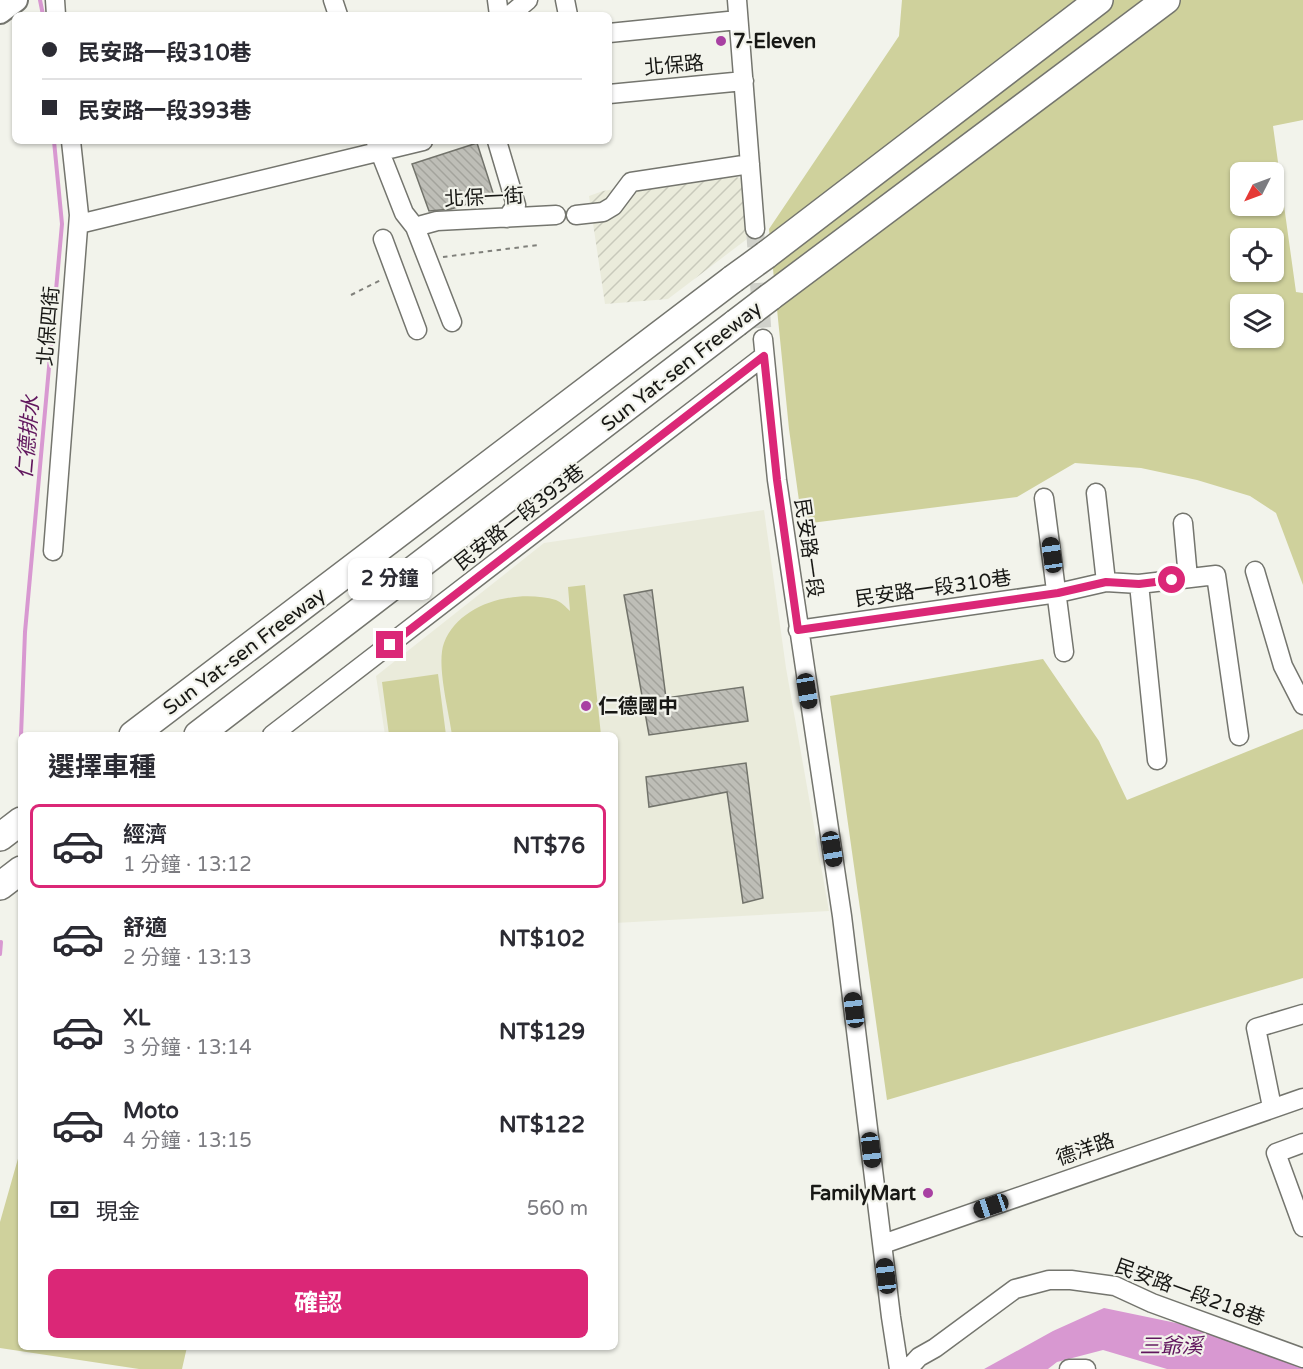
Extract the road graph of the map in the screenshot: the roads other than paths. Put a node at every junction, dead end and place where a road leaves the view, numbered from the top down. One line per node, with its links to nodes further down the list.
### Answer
1 (16, 0): 6 (main road)
2 (528, 0): 7 (street)
3 (737, 0): 8 (street)
4 (1099, 0): 39 (highway, Sun Yat-sen Freeway, bridge)
5 (1166, 0): 40 (highway, Sun Yat-sen Freeway, bridge)
6 (0, 12)
7 (514, 12)
8 (738, 20): 9 (street); 10 (street)
9 (612, 33)
10 (744, 81): 11 (street, 北保路); 16 (street)
11 (612, 94)
12 (71, 144): 20 (street, 北保四街)
13 (400, 144): 15 (street)
14 (498, 144): 19 (street)
15 (378, 147): 20 (street); 21 (street)
16 (750, 164): 18 (street); 22 (street)
17 (556, 215): 19 (street, 北保一街)
18 (576, 215)
19 (507, 218): 21 (street, 北保一街)
20 (79, 224): 30 (street, 北保四街)
21 (415, 227): 24 (street)
22 (754, 229)
23 (383, 239): 25 (street)
24 (452, 322)
25 (417, 330)
26 (763, 347): 36 (street, 民安路一段); 41 (street, 民安路一段393巷)
27 (1096, 493): 33 (street)
28 (1044, 498): 35 (street)
29 (1183, 523): 32 (street)
30 (53, 551)
31 (1255, 571): 38 (street)
32 (1188, 578): 34 (street, 民安路一段310巷); 42 (street, 民安路一段310巷)
33 (1106, 582): 34 (street, 民安路一段310巷); 35 (street, 民安路一段310巷)
34 (1139, 584): 43 (street)
35 (1058, 593): 36 (street, 民安路一段310巷); 37 (street)
36 (798, 630): 53 (street, 民安路一段)
37 (1064, 652)
38 (1303, 705)
39 (137, 732)
40 (202, 732)
41 (276, 732)
42 (1239, 736)
43 (1157, 760)
44 (18, 823): 45 (highway)
45 (0, 837)
46 (18, 872): 47 (highway)
47 (0, 886)
48 (1303, 1014): 50 (street)
49 (1303, 1098): 50 (street, 德洋路)
50 (1272, 1107): 53 (street, 德洋路)
51 (1303, 1143): 52 (street)
52 (1303, 1227)
53 (883, 1244): 55 (street, 民安路一段)
54 (1303, 1358): 56 (street, 民安路一段218巷)
55 (899, 1369)
56 (908, 1369)
57 (1069, 1369): 58 (street)
58 (1086, 1369)

